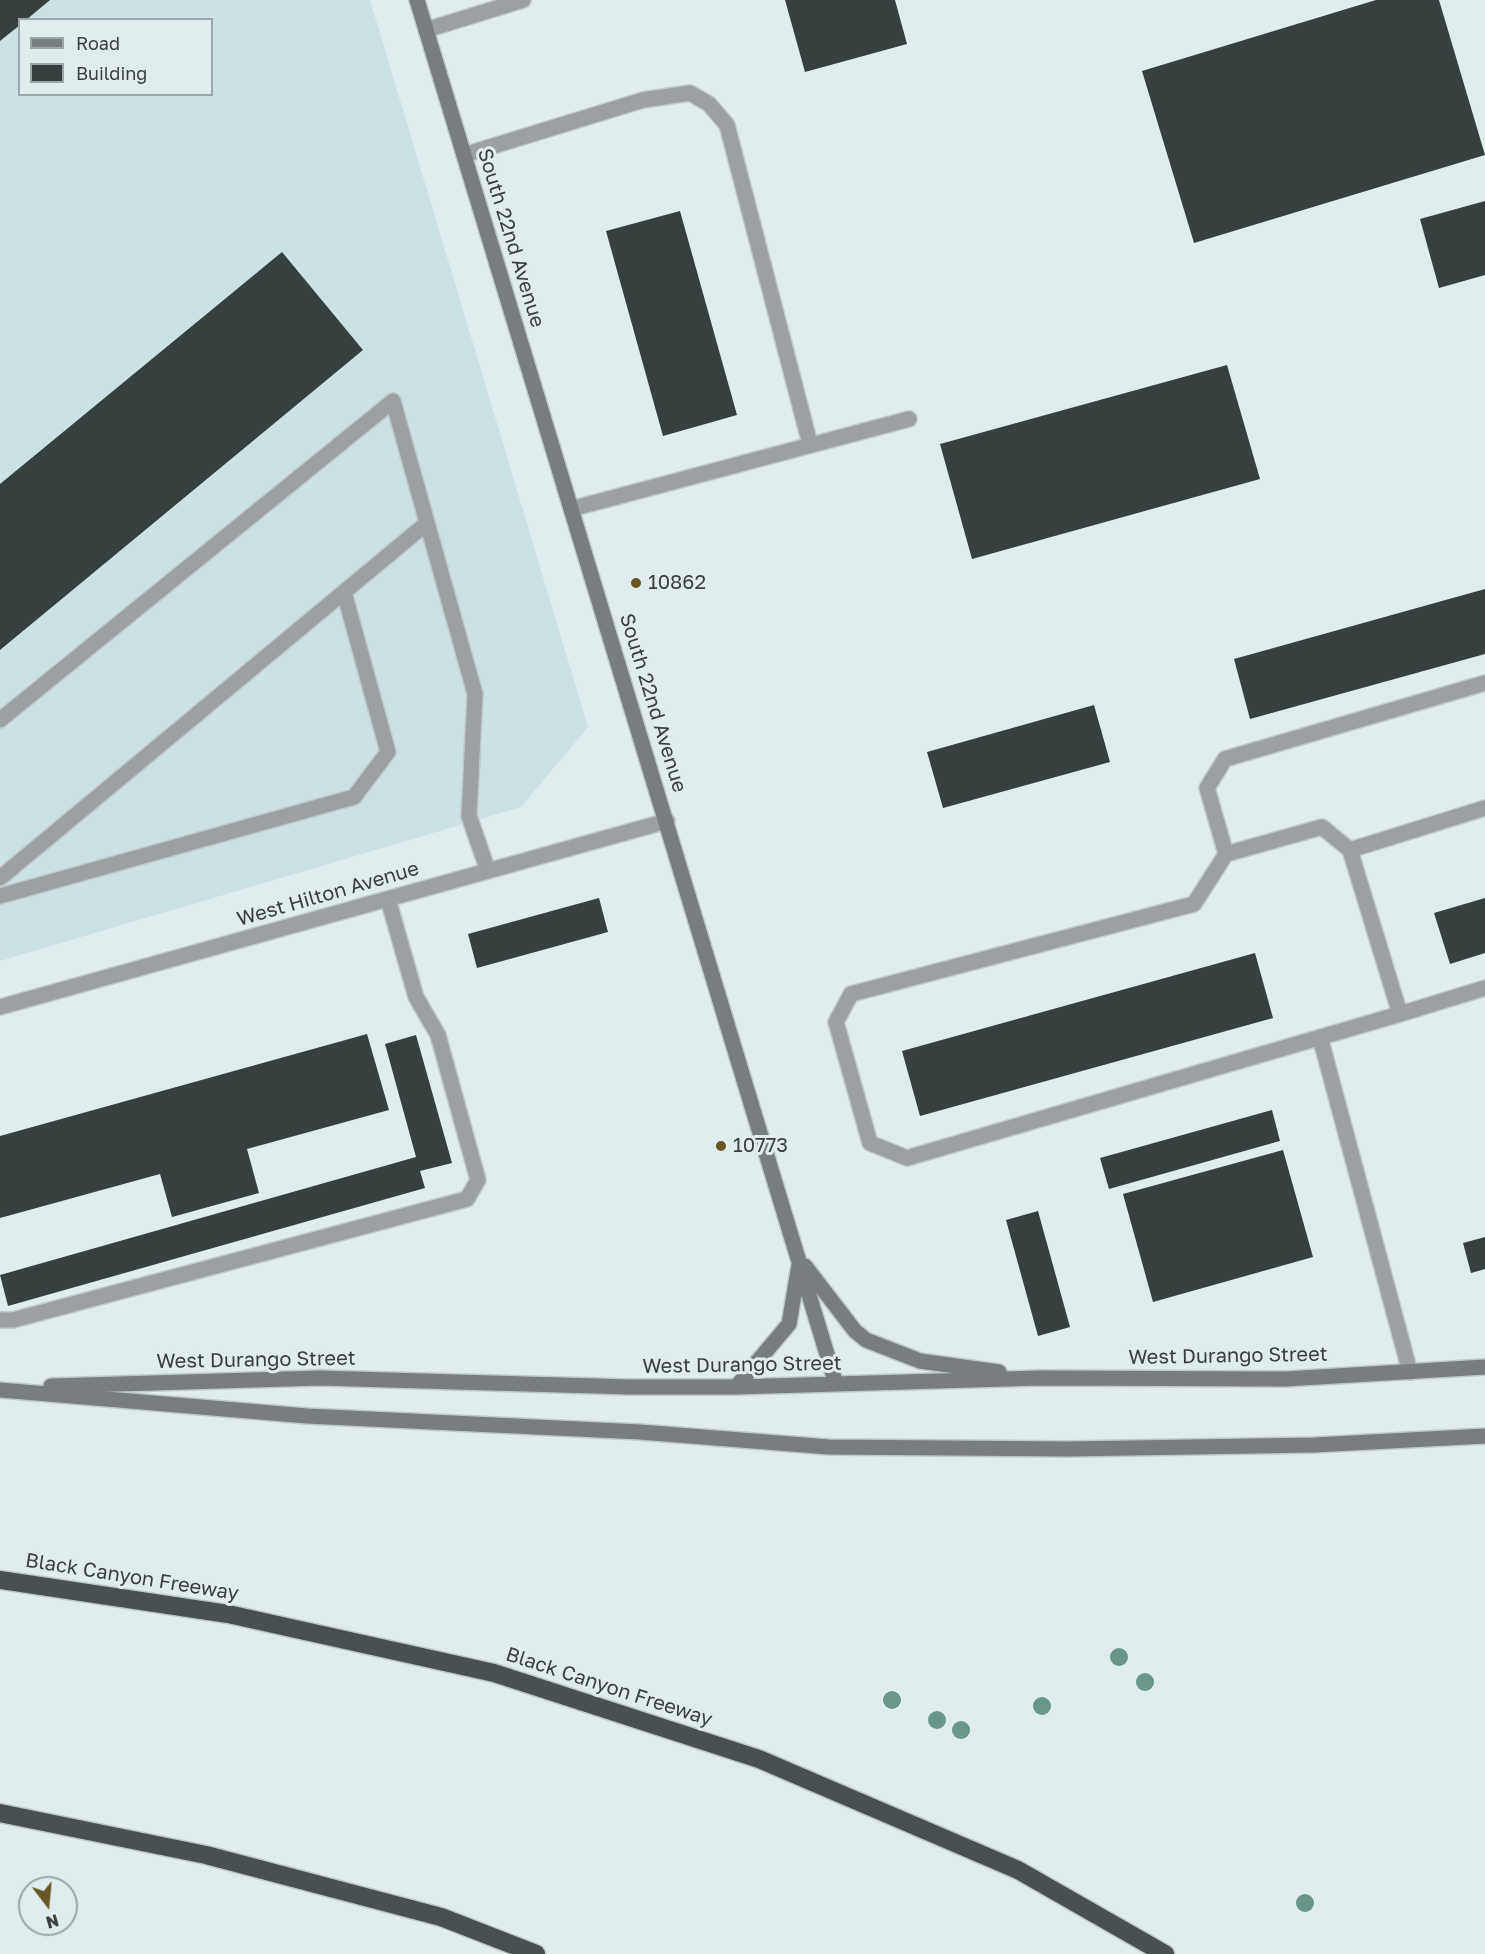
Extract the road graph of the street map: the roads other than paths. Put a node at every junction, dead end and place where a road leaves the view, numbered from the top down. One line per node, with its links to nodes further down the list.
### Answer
1 (417, 0): 3 (main road, South 22nd Avenue)
2 (523, 0): 3 (street)
3 (426, 30): 4 (main road, South 22nd Avenue)
4 (464, 155): 6 (street); 7 (main road, South 22nd Avenue)
5 (909, 419): 6 (street)
6 (810, 444): 7 (street)
7 (571, 508): 13 (main road, South 22nd Avenue)
8 (427, 523): 9 (street); 11 (street); 16 (street)
9 (344, 592): 17 (street); 18 (street)
10 (1485, 683): 15 (street)
11 (0, 720)
12 (1485, 808): 14 (street)
13 (667, 821): 16 (street, West Hilton Avenue); 24 (main road, South 22nd Avenue)
14 (1350, 850): 15 (street); 22 (street)
15 (1226, 854): 23 (street)
16 (488, 871): 19 (street, West Hilton Avenue)
17 (0, 878)
18 (0, 896)
19 (388, 899): 21 (street, West Hilton Avenue); 25 (street)
20 (1485, 988): 22 (street)
21 (0, 1007)
22 (1400, 1014): 23 (street)
23 (1320, 1037): 27 (street)
24 (800, 1258): 28 (main road); 29 (main road, South 22nd Avenue); 30 (main road)
25 (0, 1320)
26 (1485, 1367): 27 (main road, West Durango Street)
27 (1410, 1371): 28 (main road, West Durango Street)
28 (1039, 1378): 29 (main road, West Durango Street)
29 (836, 1384): 30 (main road, West Durango Street)
30 (735, 1387): 31 (main road, West Durango Street)
31 (0, 1389): 32 (main road)
32 (1485, 1436)
33 (0, 1580): 36 (highway, Black Canyon Freeway)
34 (0, 1814): 35 (highway)
35 (536, 1954)
36 (1165, 1954)

